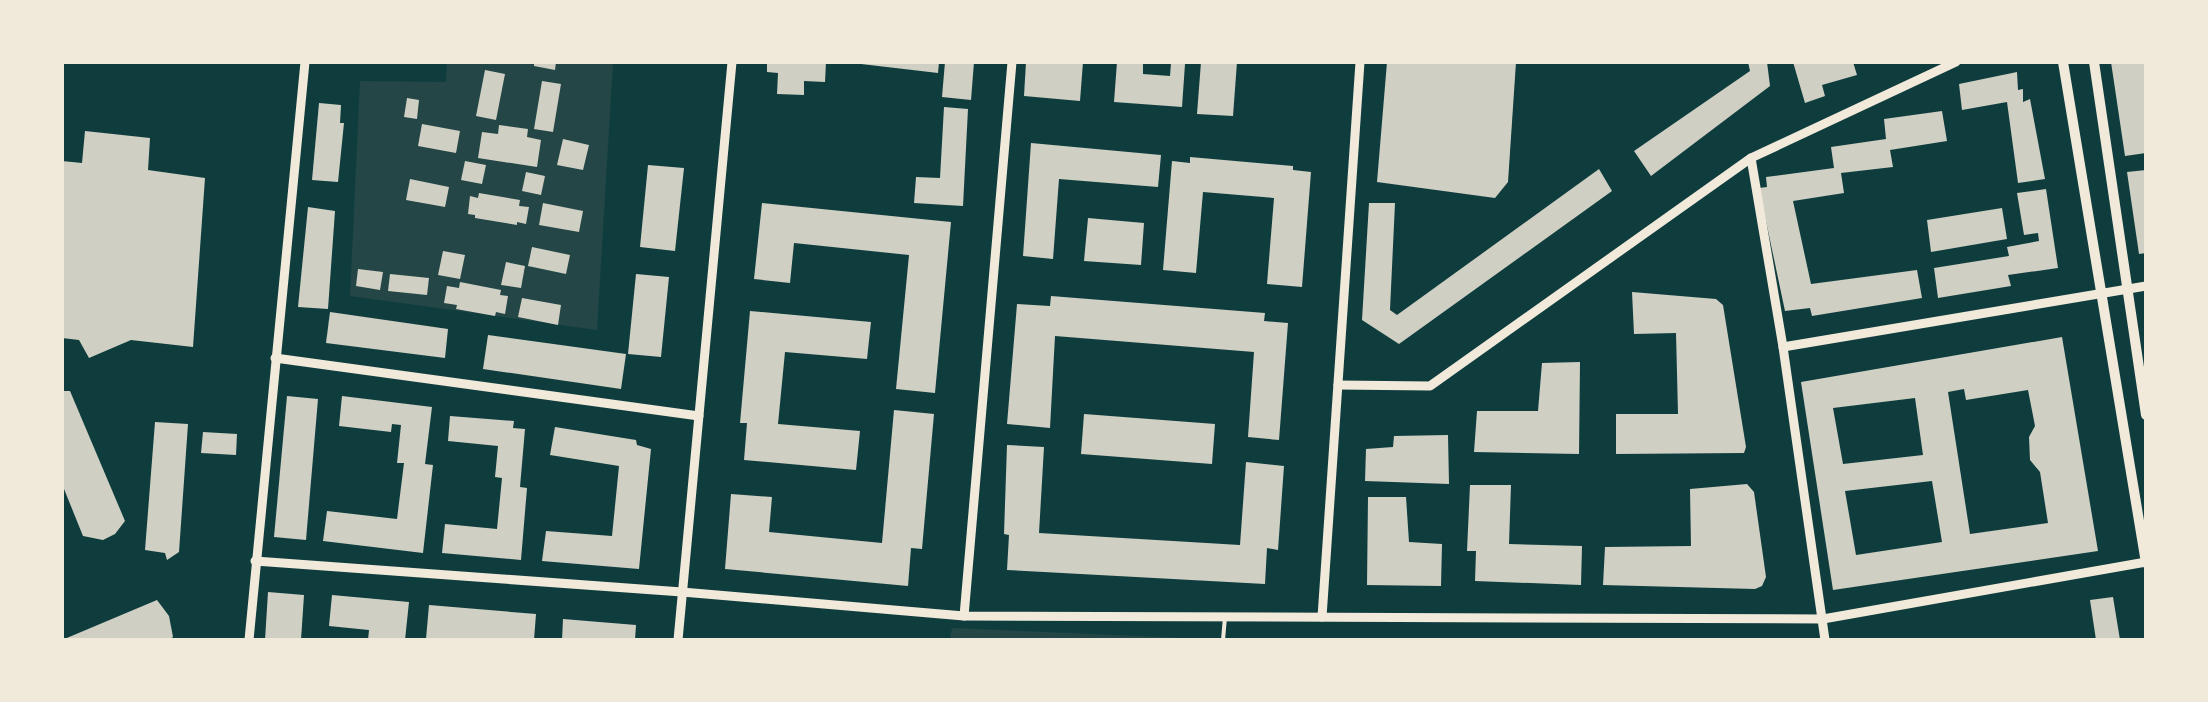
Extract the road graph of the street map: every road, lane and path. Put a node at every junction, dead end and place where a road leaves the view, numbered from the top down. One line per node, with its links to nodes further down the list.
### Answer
1 (305, 62): 13 (street)
2 (732, 62): 16 (street)
3 (1012, 62): 20 (street)
4 (1360, 62): 14 (street)
5 (1956, 62): 8 (street)
6 (2063, 62): 11 (main road)
7 (2094, 62): 10 (main road)
8 (1751, 158): 12 (street); 14 (street)
9 (2146, 286): 10 (street)
10 (2127, 289): 11 (street); 15 (main road)
11 (2101, 293): 12 (street); 18 (main road)
12 (1783, 347): 23 (street)
13 (275, 358): 16 (street); 17 (street)
14 (1338, 385): 22 (street)
15 (2146, 415)
16 (699, 416): 19 (street)
17 (255, 561): 19 (street); 24 (street)
18 (2145, 562): 23 (street)
19 (682, 592): 20 (street); 25 (street)
20 (964, 616): 21 (street)
21 (1225, 617): 22 (street); 26 (lane)
22 (1322, 617): 23 (street)
23 (1822, 619): 27 (street)
24 (249, 640)
25 (678, 640)
26 (1223, 640)
27 (1825, 640)

